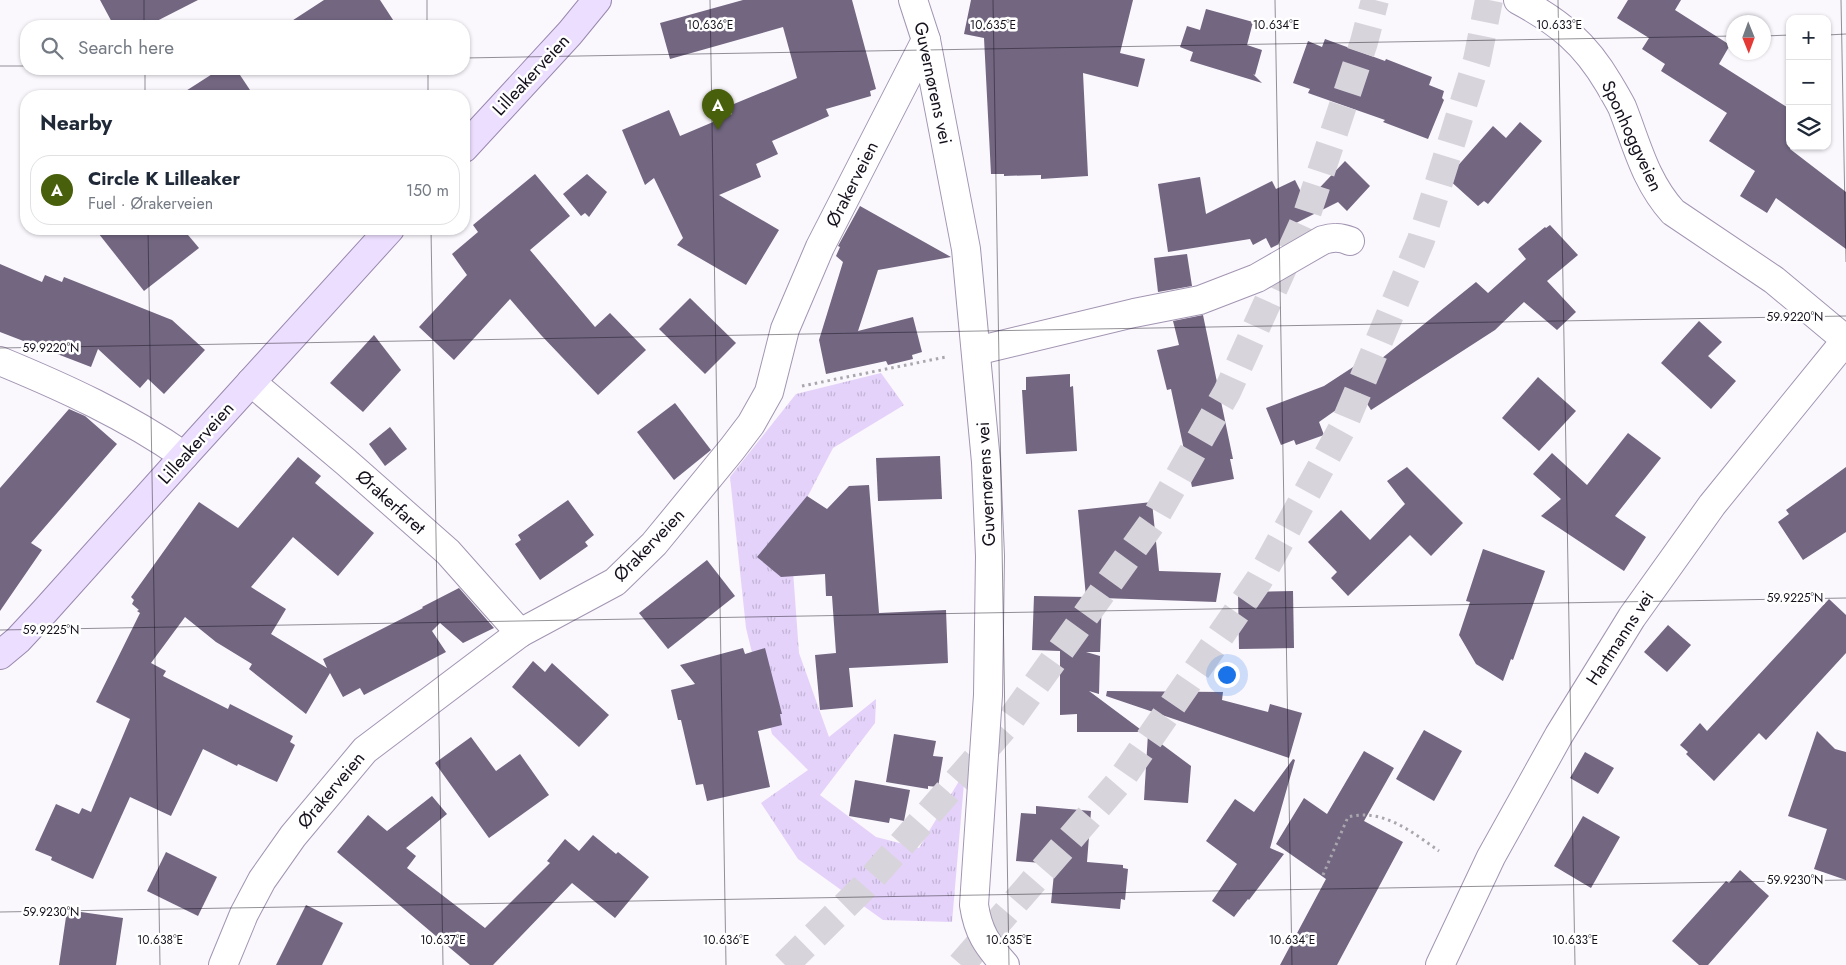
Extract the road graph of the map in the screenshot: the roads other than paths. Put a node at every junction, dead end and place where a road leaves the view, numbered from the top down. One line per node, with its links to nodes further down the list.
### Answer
1 (597, 0): 5 (main road, Lilleakerveien)
2 (913, 0): 4 (street, Guvernørens vei)
3 (1518, 0): 8 (street, Sponhoggveien)
4 (926, 40): 9 (street, Guvernørens vei); 13 (street, Ørakerveien)
5 (470, 141)
6 (385, 235): 11 (main road, Lilleakerveien)
7 (1350, 241): 9 (street)
8 (1846, 340): 17 (street, Hartmanns vei)
9 (976, 351): 16 (street, Guvernørens vei)
10 (0, 361): 12 (street)
11 (251, 382): 12 (main road, Lilleakerveien); 13 (street, Ørakerfaret)
12 (184, 456): 14 (main road, Lilleakerveien)
13 (520, 633): 15 (street, Ørakerveien)
14 (0, 655)
15 (223, 965)
16 (1005, 965)
17 (1440, 965)

